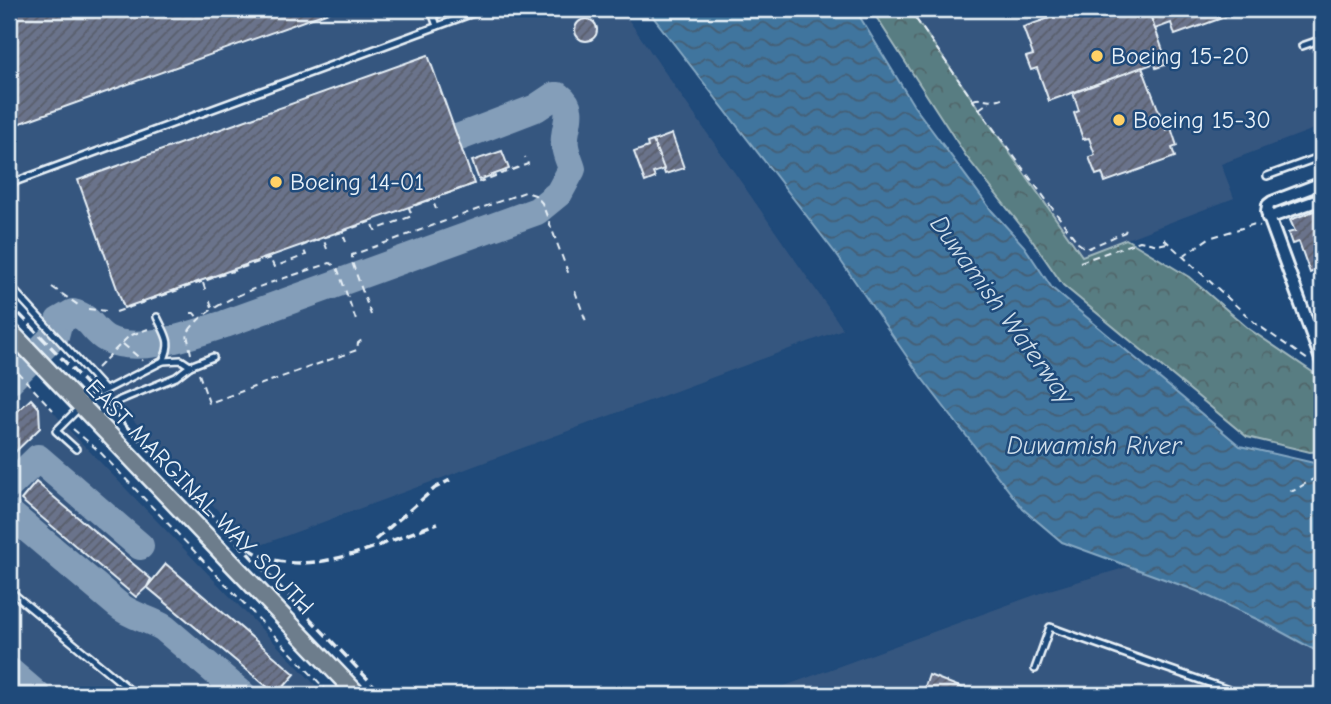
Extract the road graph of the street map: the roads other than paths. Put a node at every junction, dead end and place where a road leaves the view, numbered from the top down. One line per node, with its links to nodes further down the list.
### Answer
1 (431, 9): 3 (lane)
2 (484, 9): 3 (lane)
3 (437, 26): 9 (lane)
4 (1322, 39): 5 (lane)
5 (1302, 46)
6 (1322, 156): 7 (lane)
7 (1267, 176)
8 (1322, 183): 11 (street)
9 (9, 184)
10 (1322, 199): 11 (street)
11 (1265, 222): 17 (street)
12 (9, 285): 19 (lane)
13 (157, 317): 16 (lane)
14 (9, 330): 20 (main road, EAST MARGINAL WAY SOUTH)
15 (213, 357): 18 (lane)
16 (163, 361): 18 (lane); 19 (lane)
17 (1322, 362)
18 (190, 366): 21 (lane)
19 (105, 390): 20 (lane)
20 (81, 406): 21 (main road, EAST MARGINAL WAY SOUTH); 22 (lane)
21 (93, 419): 26 (main road, EAST MARGINAL WAY SOUTH)
22 (76, 449)
23 (9, 590): 25 (lane)
24 (1035, 669): 27 (lane)
25 (136, 695)
26 (358, 695)
27 (1243, 695)

